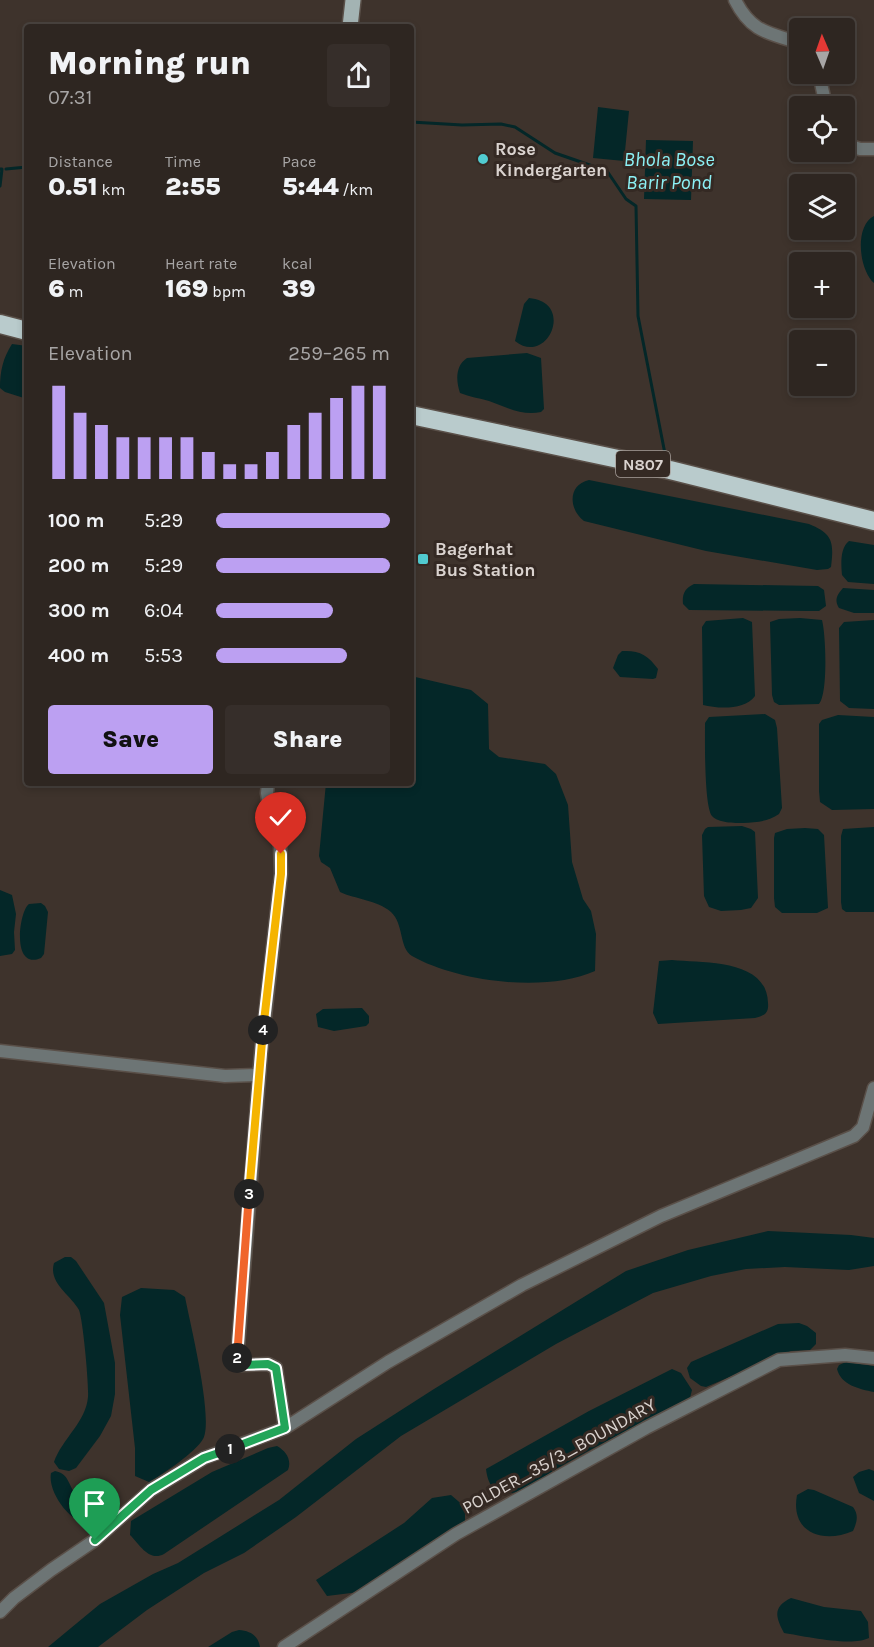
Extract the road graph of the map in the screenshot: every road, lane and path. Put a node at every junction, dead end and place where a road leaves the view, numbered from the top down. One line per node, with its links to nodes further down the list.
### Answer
1 (353, 0): 3 (main road)
2 (735, 0): 4 (street)
3 (350, 24)
4 (789, 40)
5 (855, 147): 6 (street)
6 (874, 149)
7 (0, 324): 8 (highway)
8 (24, 330)
9 (414, 416): 10 (highway, N807)
10 (874, 521)
11 (268, 786): 13 (street)
12 (0, 1051): 13 (street)
13 (259, 1075): 16 (street)
14 (874, 1088): 16 (street)
15 (874, 1358): 18 (street, POLDER_35/3_BOUNDARY)
16 (285, 1428): 17 (street)
17 (0, 1612)
18 (284, 1647)

